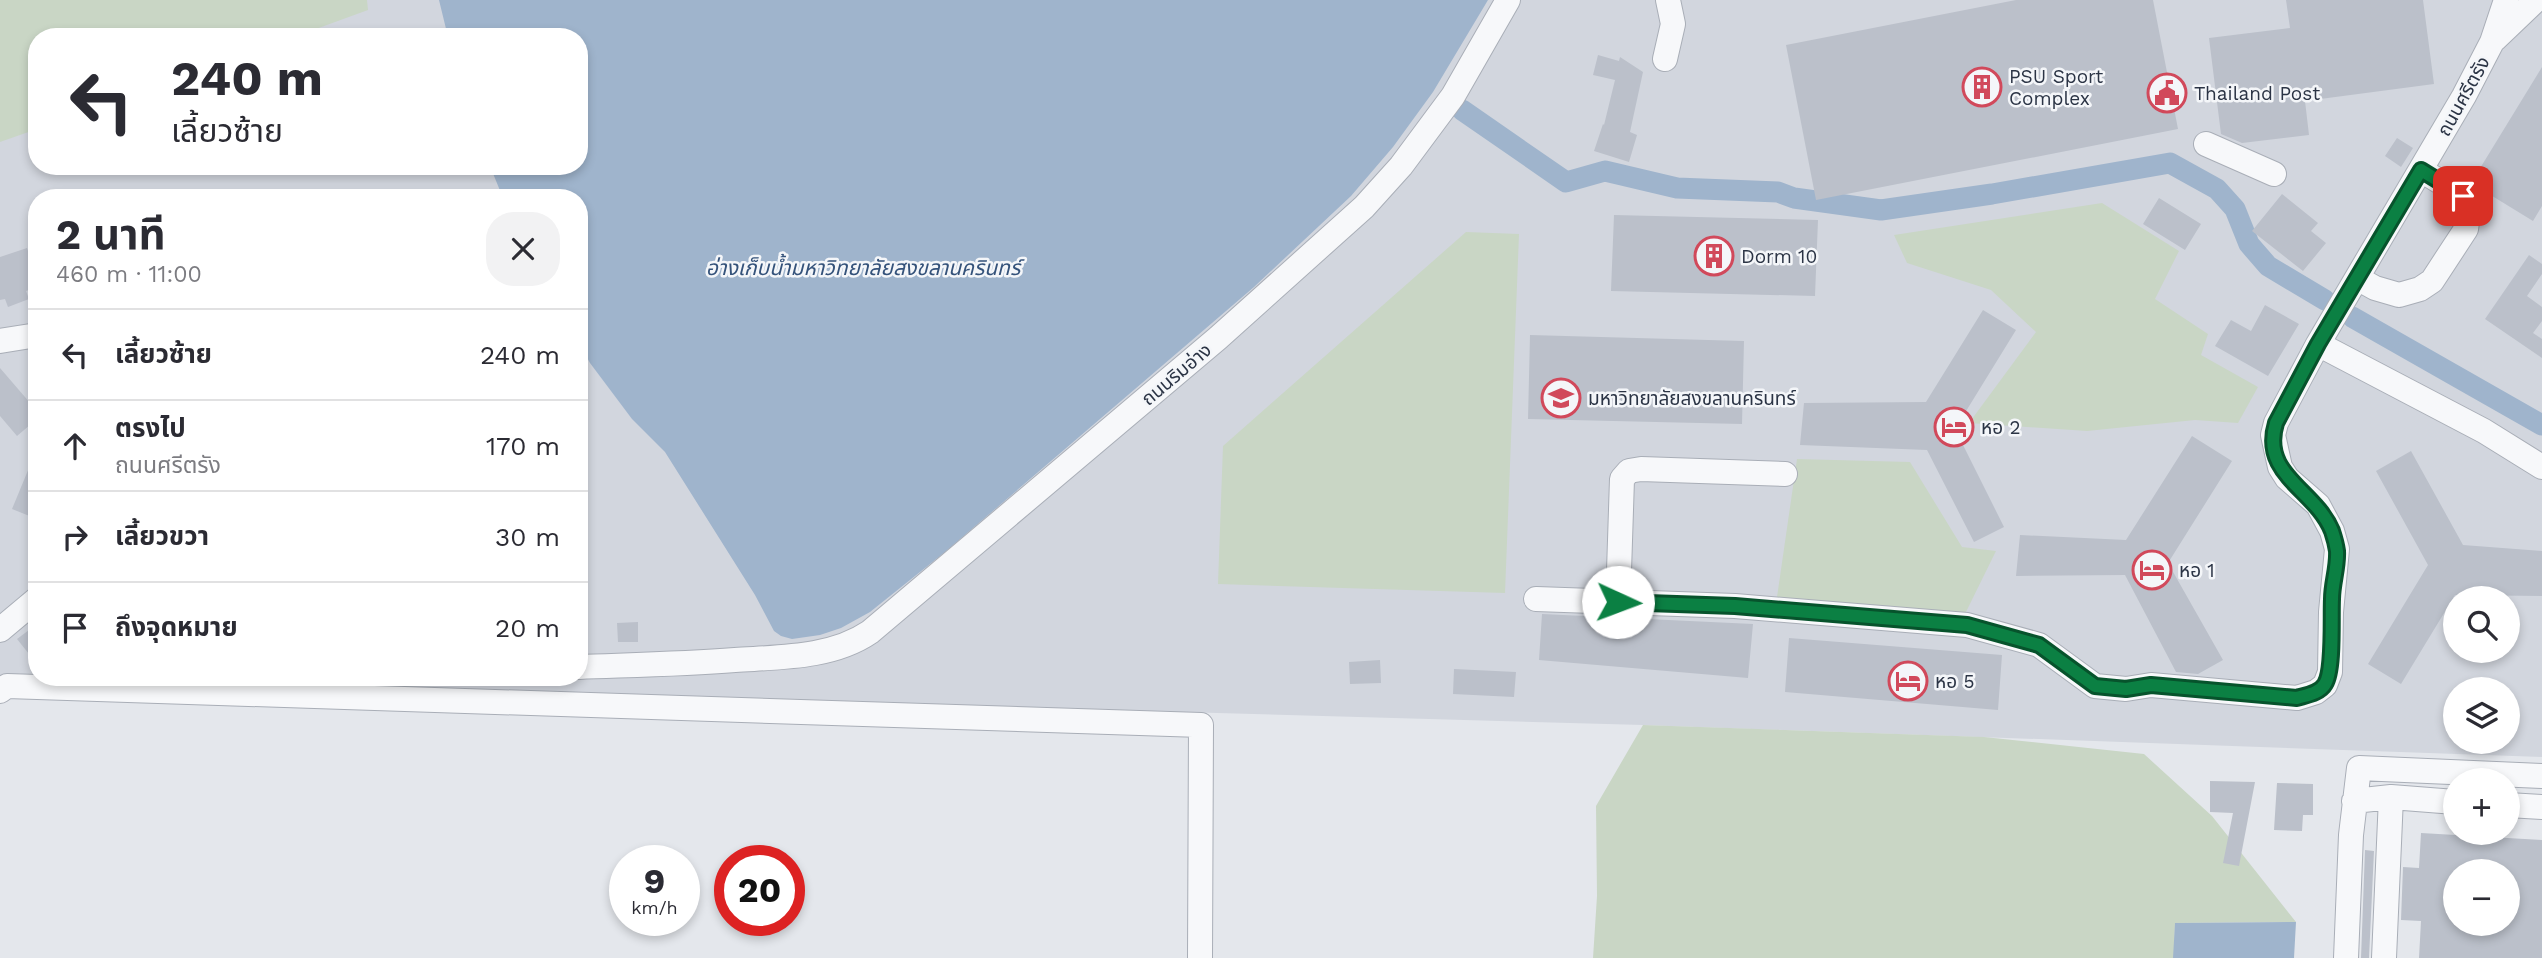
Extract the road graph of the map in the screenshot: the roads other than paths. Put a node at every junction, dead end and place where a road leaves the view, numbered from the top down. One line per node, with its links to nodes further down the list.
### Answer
1 (1508, 0): 20 (street, ถนนริมอ่าง)
2 (1668, 0): 6 (street)
3 (2506, 0): 5 (street, ถนนศรีตรัง)
4 (2536, 0): 5 (street, ถนนศรีตรัง)
5 (2492, 42): 8 (street, ถนนศรีตรัง)
6 (1665, 59)
7 (2206, 144): 9 (street)
8 (2421, 170): 10 (street, ถนนศรีตรัง); 10 (street)
9 (2274, 174)
10 (2358, 278): 13 (street, ถนนศรีตรัง)
11 (28, 336): 12 (street)
12 (0, 341)
13 (2318, 344): 14 (street); 17 (street, ถนนศรีตรัง)
14 (2542, 467)
15 (1785, 474): 17 (street)
16 (1536, 599): 17 (street, ถนนศรีตรัง)
17 (1618, 602)
18 (28, 607): 19 (street)
19 (0, 630)
20 (588, 667)
21 (0, 691): 28 (street)
22 (2542, 776): 25 (street)
23 (2391, 797): 24 (street); 25 (street); 30 (street)
24 (2443, 801)
25 (2354, 802): 29 (street)
26 (2520, 806): 27 (street)
27 (2542, 807)
28 (1200, 958)
29 (2346, 958)
30 (2384, 958)

